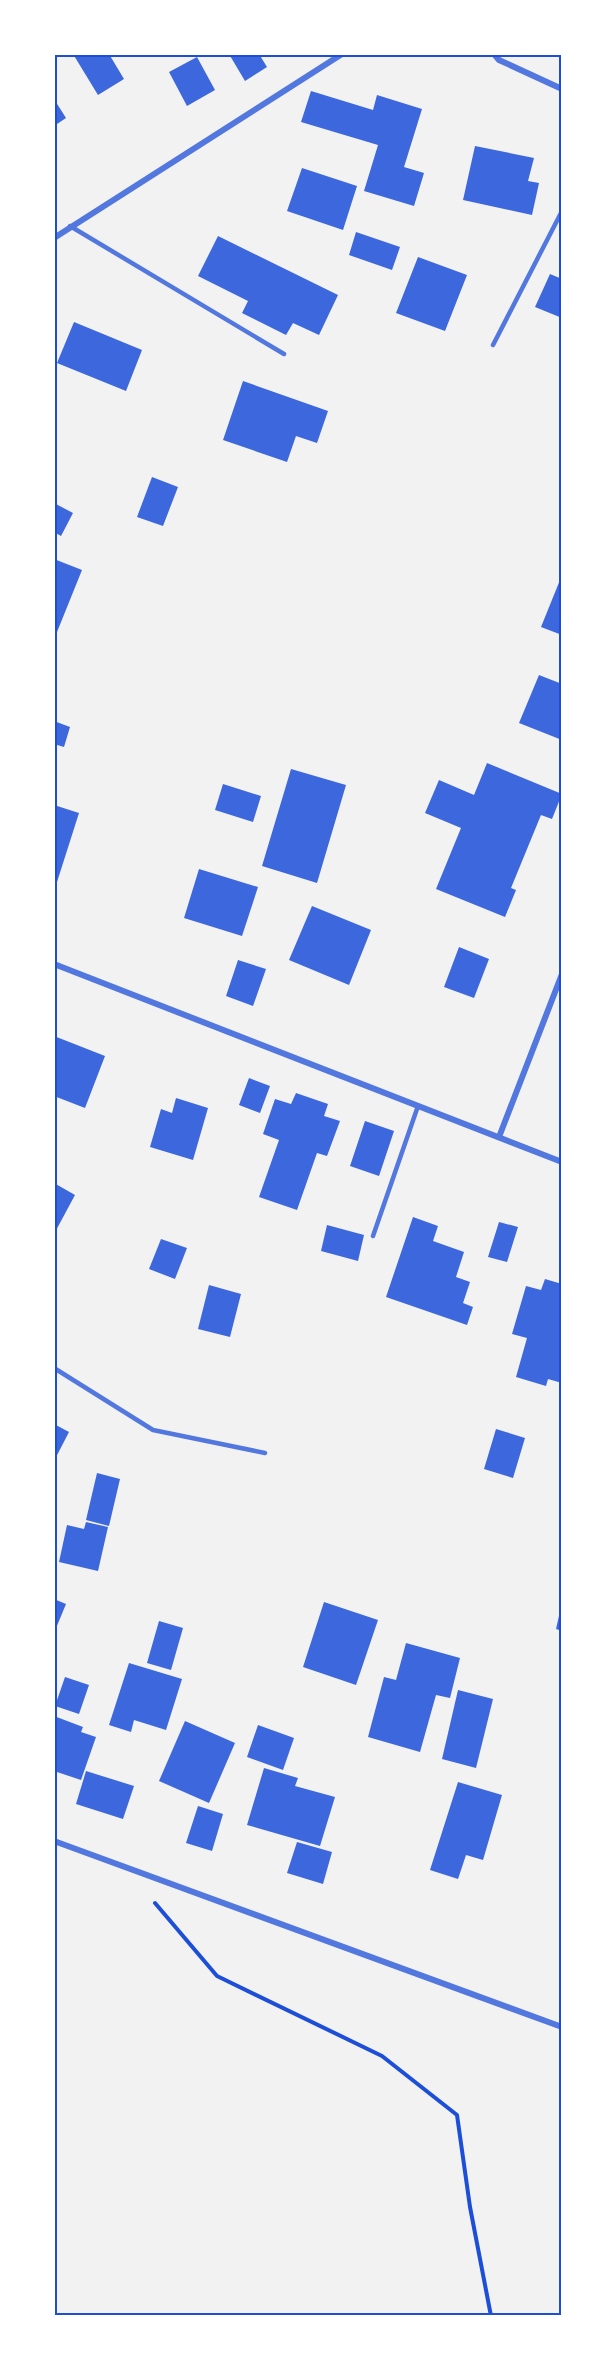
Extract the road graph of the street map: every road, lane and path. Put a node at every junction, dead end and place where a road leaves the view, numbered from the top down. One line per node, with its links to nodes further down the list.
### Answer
1 (342, 54): 5 (street)
2 (494, 54): 3 (street)
3 (562, 89)
4 (562, 211): 7 (lane)
5 (70, 226): 6 (street); 8 (lane)
6 (54, 238)
7 (493, 345)
8 (284, 354)
9 (54, 964): 11 (street)
10 (562, 974): 12 (street)
11 (418, 1106): 12 (street); 14 (lane)
12 (500, 1137): 13 (street)
13 (562, 1162)
14 (373, 1236)
15 (54, 1368): 16 (lane)
16 (265, 1453)
17 (54, 1841): 19 (street)
18 (152, 1899): 20 (path)
19 (562, 2027)
20 (491, 2316)

